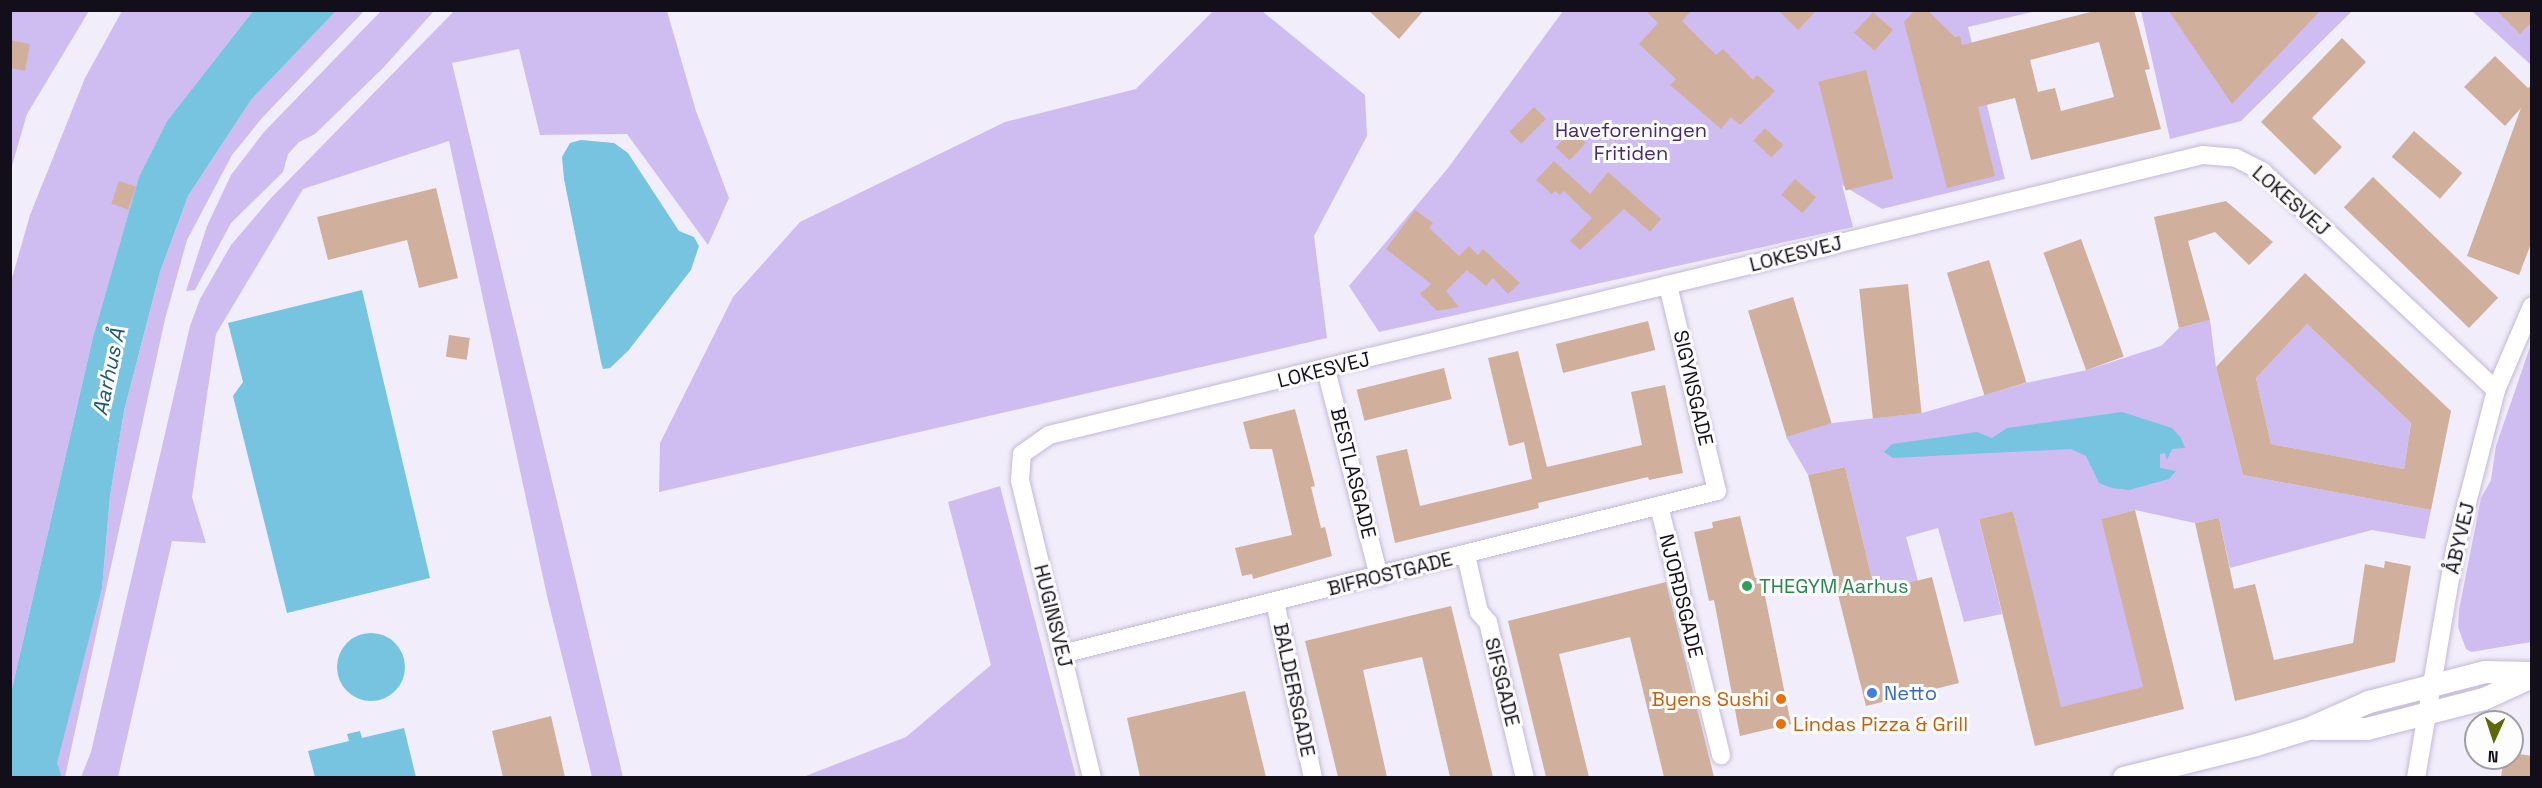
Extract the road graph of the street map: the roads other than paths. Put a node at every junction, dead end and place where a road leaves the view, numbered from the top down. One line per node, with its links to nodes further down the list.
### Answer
1 (1668, 285): 3 (street, LOKESVEJ); 4 (street, LOKESVEJ); 6 (street, SIGYNSGADE)
2 (2532, 306): 4 (street, ÅBYVEJ)
3 (1326, 370): 5 (street, LOKESVEJ); 9 (street, BESTLASGADE)
4 (2496, 390): 13 (street, ÅBYVEJ)
5 (1022, 454): 11 (street, HUGINSVEJ)
6 (1717, 491): 7 (street, BIFROSTGADE)
7 (1659, 506): 8 (street, BIFROSTGADE); 16 (street, NJORDSGADE)
8 (1466, 555): 9 (street, BIFROSTGADE); 19 (street, SIFSGADE)
9 (1379, 577): 10 (street, BIFROSTGADE)
10 (1275, 603): 11 (street, BIFROSTGADE); 18 (street, BALDERSGADE)
11 (1062, 654): 17 (street, HUGINSVEJ)
12 (2532, 675): 13 (street); 14 (street)
13 (2431, 686): 14 (street, ÅBYVEJ); 15 (street)
14 (2427, 714): 15 (street); 21 (street, ÅBYVEJ)
15 (2308, 729): 20 (street)
16 (1721, 755)
17 (1092, 777)
18 (1313, 777)
19 (1526, 777)
20 (2124, 777)
21 (2416, 777)

